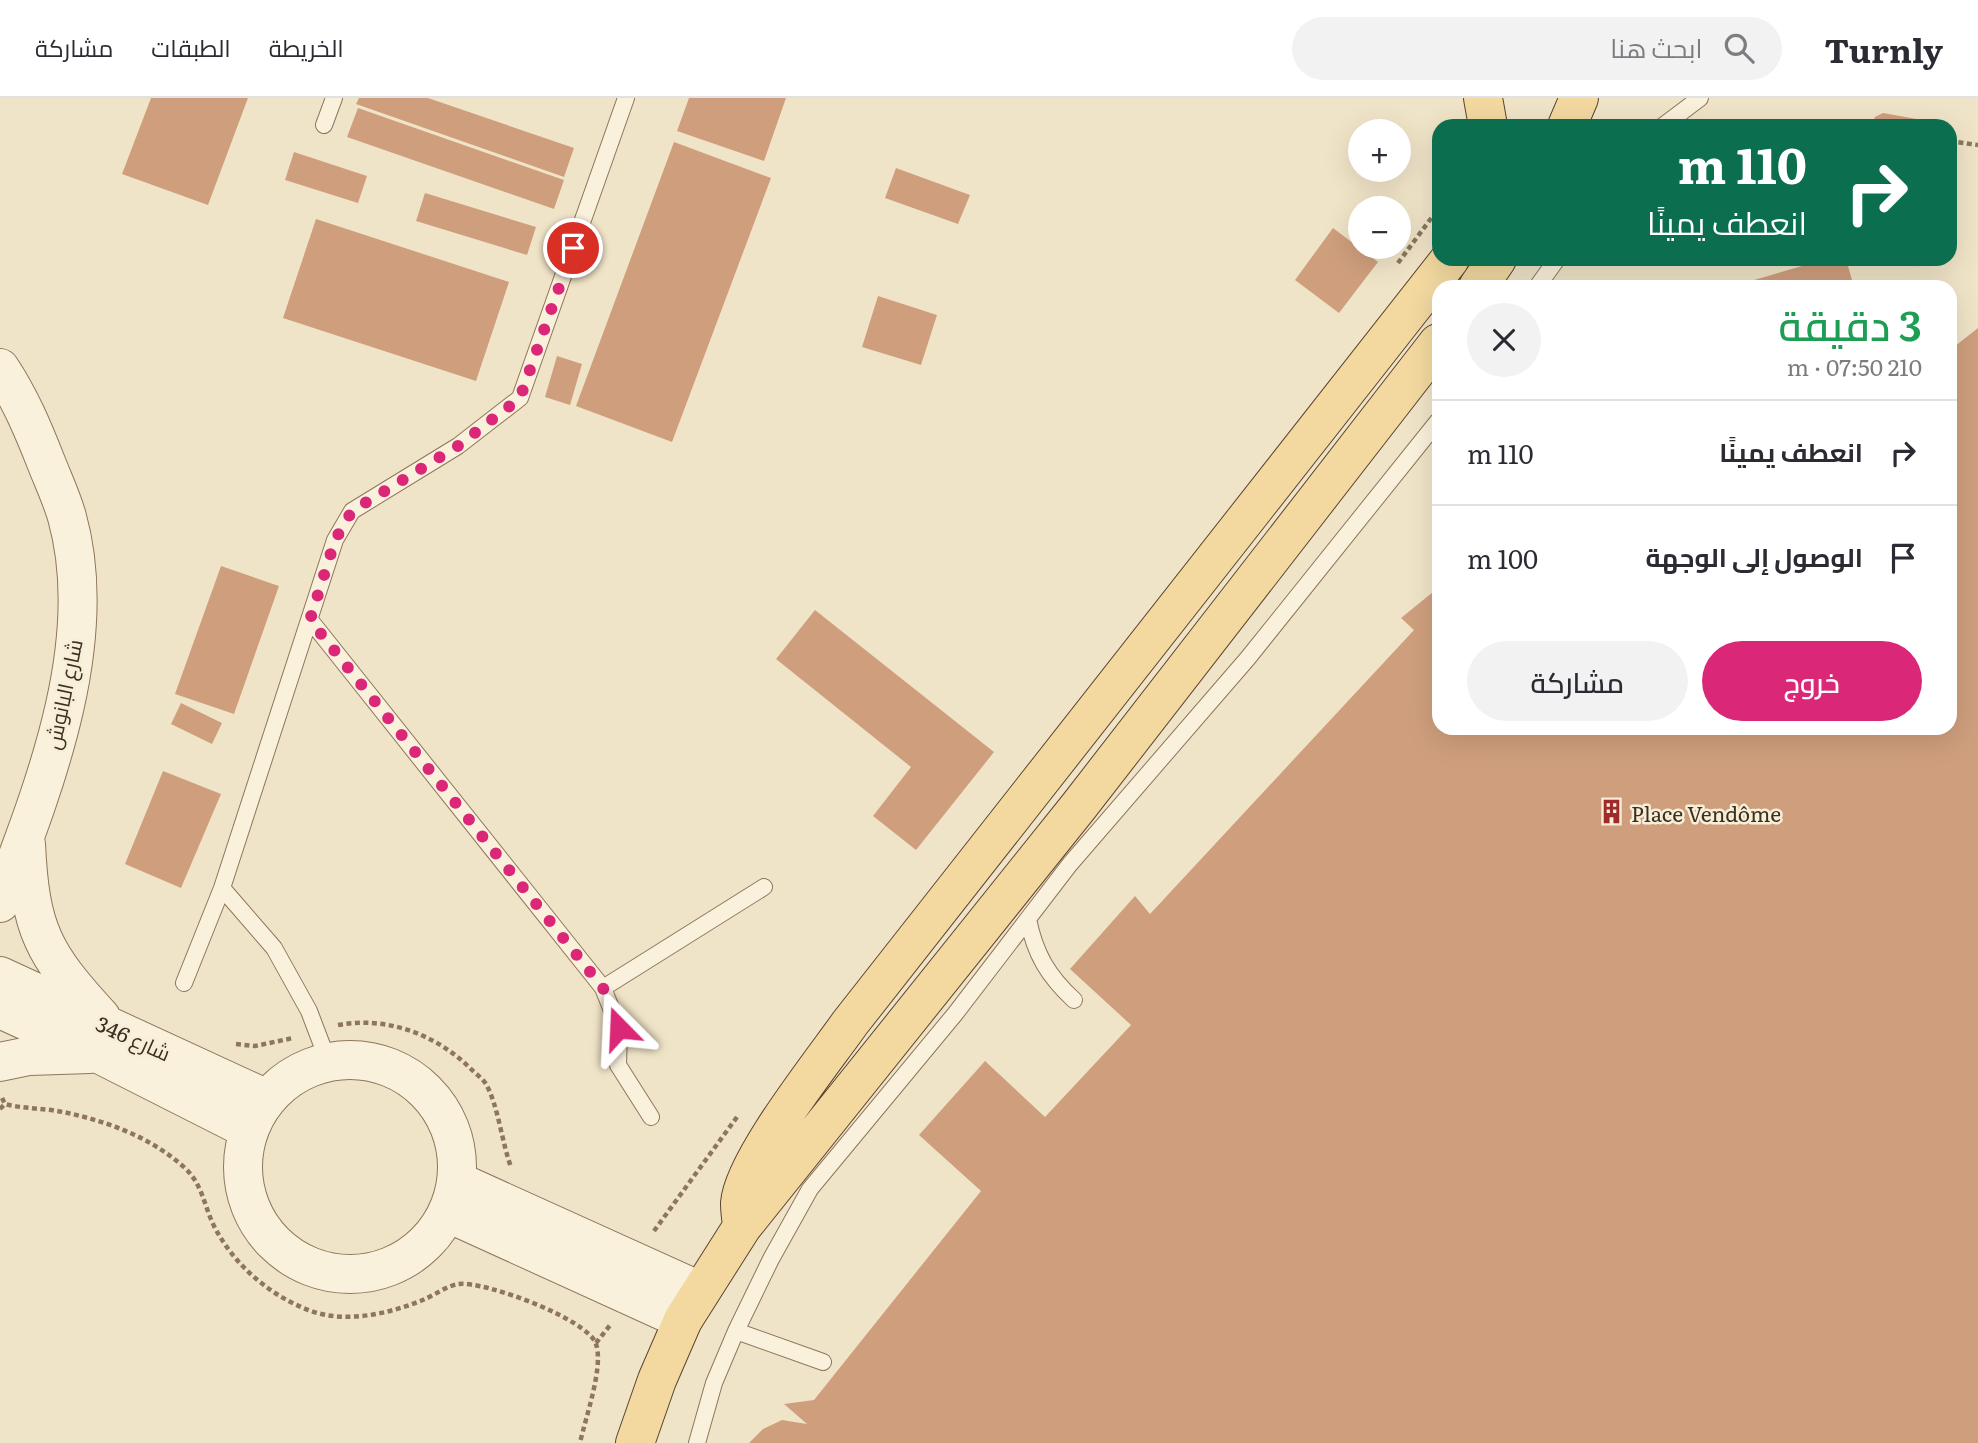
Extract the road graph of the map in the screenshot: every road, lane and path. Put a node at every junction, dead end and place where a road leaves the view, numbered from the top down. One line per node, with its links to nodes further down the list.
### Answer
1 (334, 98): 9 (lane)
2 (626, 98): 18 (lane)
3 (1483, 98): 6 (main road)
4 (1579, 98): 7 (main road)
5 (1700, 98): 8 (lane)
6 (1487, 119)
7 (1570, 119)
8 (1672, 119)
9 (324, 125)
10 (1957, 142): 11 (path)
11 (1978, 145)
12 (1445, 266): 13 (main road)
13 (1434, 280)
14 (1432, 282): 42 (main road)
15 (1432, 352): 32 (main road)
16 (0, 368): 19 (street, شارع البانوش)
17 (1432, 428): 23 (lane)
18 (310, 620): 21 (lane); 26 (lane)
19 (26, 834): 22 (street, شارع البانوش); 29 (street)
20 (764, 887): 26 (lane)
21 (222, 888): 25 (lane); 31 (lane)
22 (0, 903)
23 (1028, 919): 27 (lane); 32 (lane)
24 (0, 976): 29 (street, شارع 346)
25 (184, 983)
26 (603, 988): 38 (lane)
27 (1074, 1000)
28 (0, 1009): 29 (street, شارع 346)
29 (104, 1040): 33 (street); 37 (street, شارع 346)
30 (229, 1044): 31 (path)
31 (322, 1045): 37 (street); 39 (path); 41 (street)
32 (898, 1056): 40 (main road)
33 (0, 1062)
34 (0, 1095): 35 (path)
35 (5, 1104): 36 (path); 46 (path)
36 (0, 1109)
37 (258, 1115): 41 (street)
38 (650, 1116)
39 (512, 1170)
40 (798, 1179): 42 (main road); 44 (lane)
41 (452, 1197): 43 (street)
42 (742, 1227): 43 (main road)
43 (692, 1306): 47 (main road)
44 (736, 1331): 45 (lane); 48 (lane)
45 (823, 1362)
46 (580, 1443)
47 (635, 1443)
48 (697, 1443)

